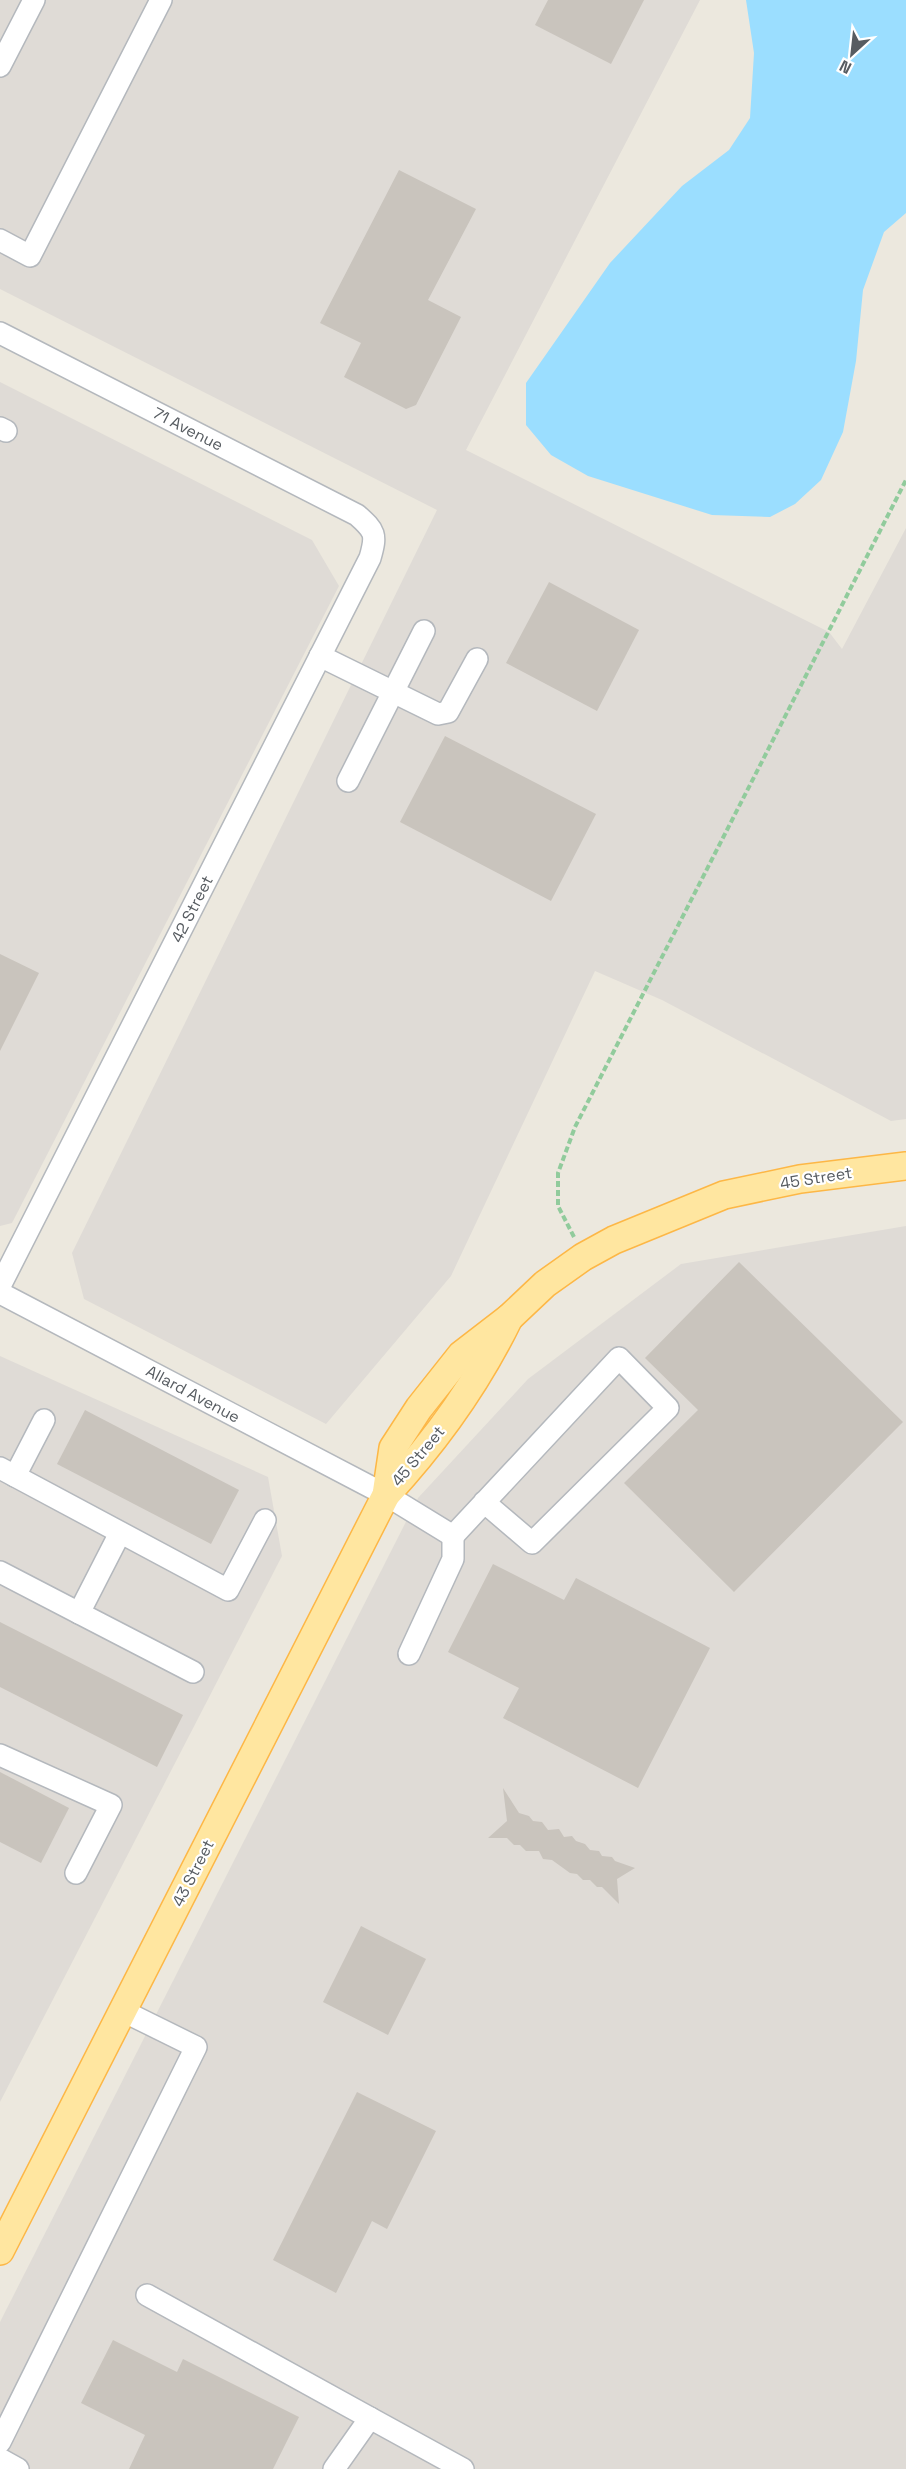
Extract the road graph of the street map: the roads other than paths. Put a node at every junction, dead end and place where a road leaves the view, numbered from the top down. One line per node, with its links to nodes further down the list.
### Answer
1 (34, 0): 3 (street)
2 (161, 0): 4 (street)
3 (0, 66)
4 (0, 240)
5 (0, 333): 6 (street, 71 Avenue)
6 (373, 530): 8 (street, 42 Street)
7 (424, 631): 10 (street)
8 (320, 656): 10 (street); 13 (street, 42 Street)
9 (477, 658): 10 (street)
10 (394, 692): 11 (street)
11 (348, 781)
12 (906, 1166): 17 (main road, 45 Street)
13 (0, 1286)
14 (0, 1293): 17 (street, Allard Avenue)
15 (44, 1420): 16 (street)
16 (7, 1472): 20 (street)
17 (386, 1495): 21 (street, Allard Avenue); 28 (main road, 43 Street)
18 (484, 1502): 18 (street); 21 (street)
19 (265, 1520): 20 (street)
20 (120, 1533): 23 (street)
21 (453, 1536): 24 (street)
22 (0, 1572): 23 (street)
23 (79, 1613): 25 (street)
24 (409, 1654)
25 (193, 1672)
26 (0, 1755): 27 (street)
27 (76, 1873)
28 (123, 2011): 29 (main road, 43 Street); 32 (street)
29 (0, 2250)
30 (147, 2295): 31 (street)
31 (370, 2418): 35 (street); 36 (street)
32 (0, 2442)
33 (0, 2460): 34 (street)
34 (18, 2469)
35 (334, 2469)
36 (463, 2469)

